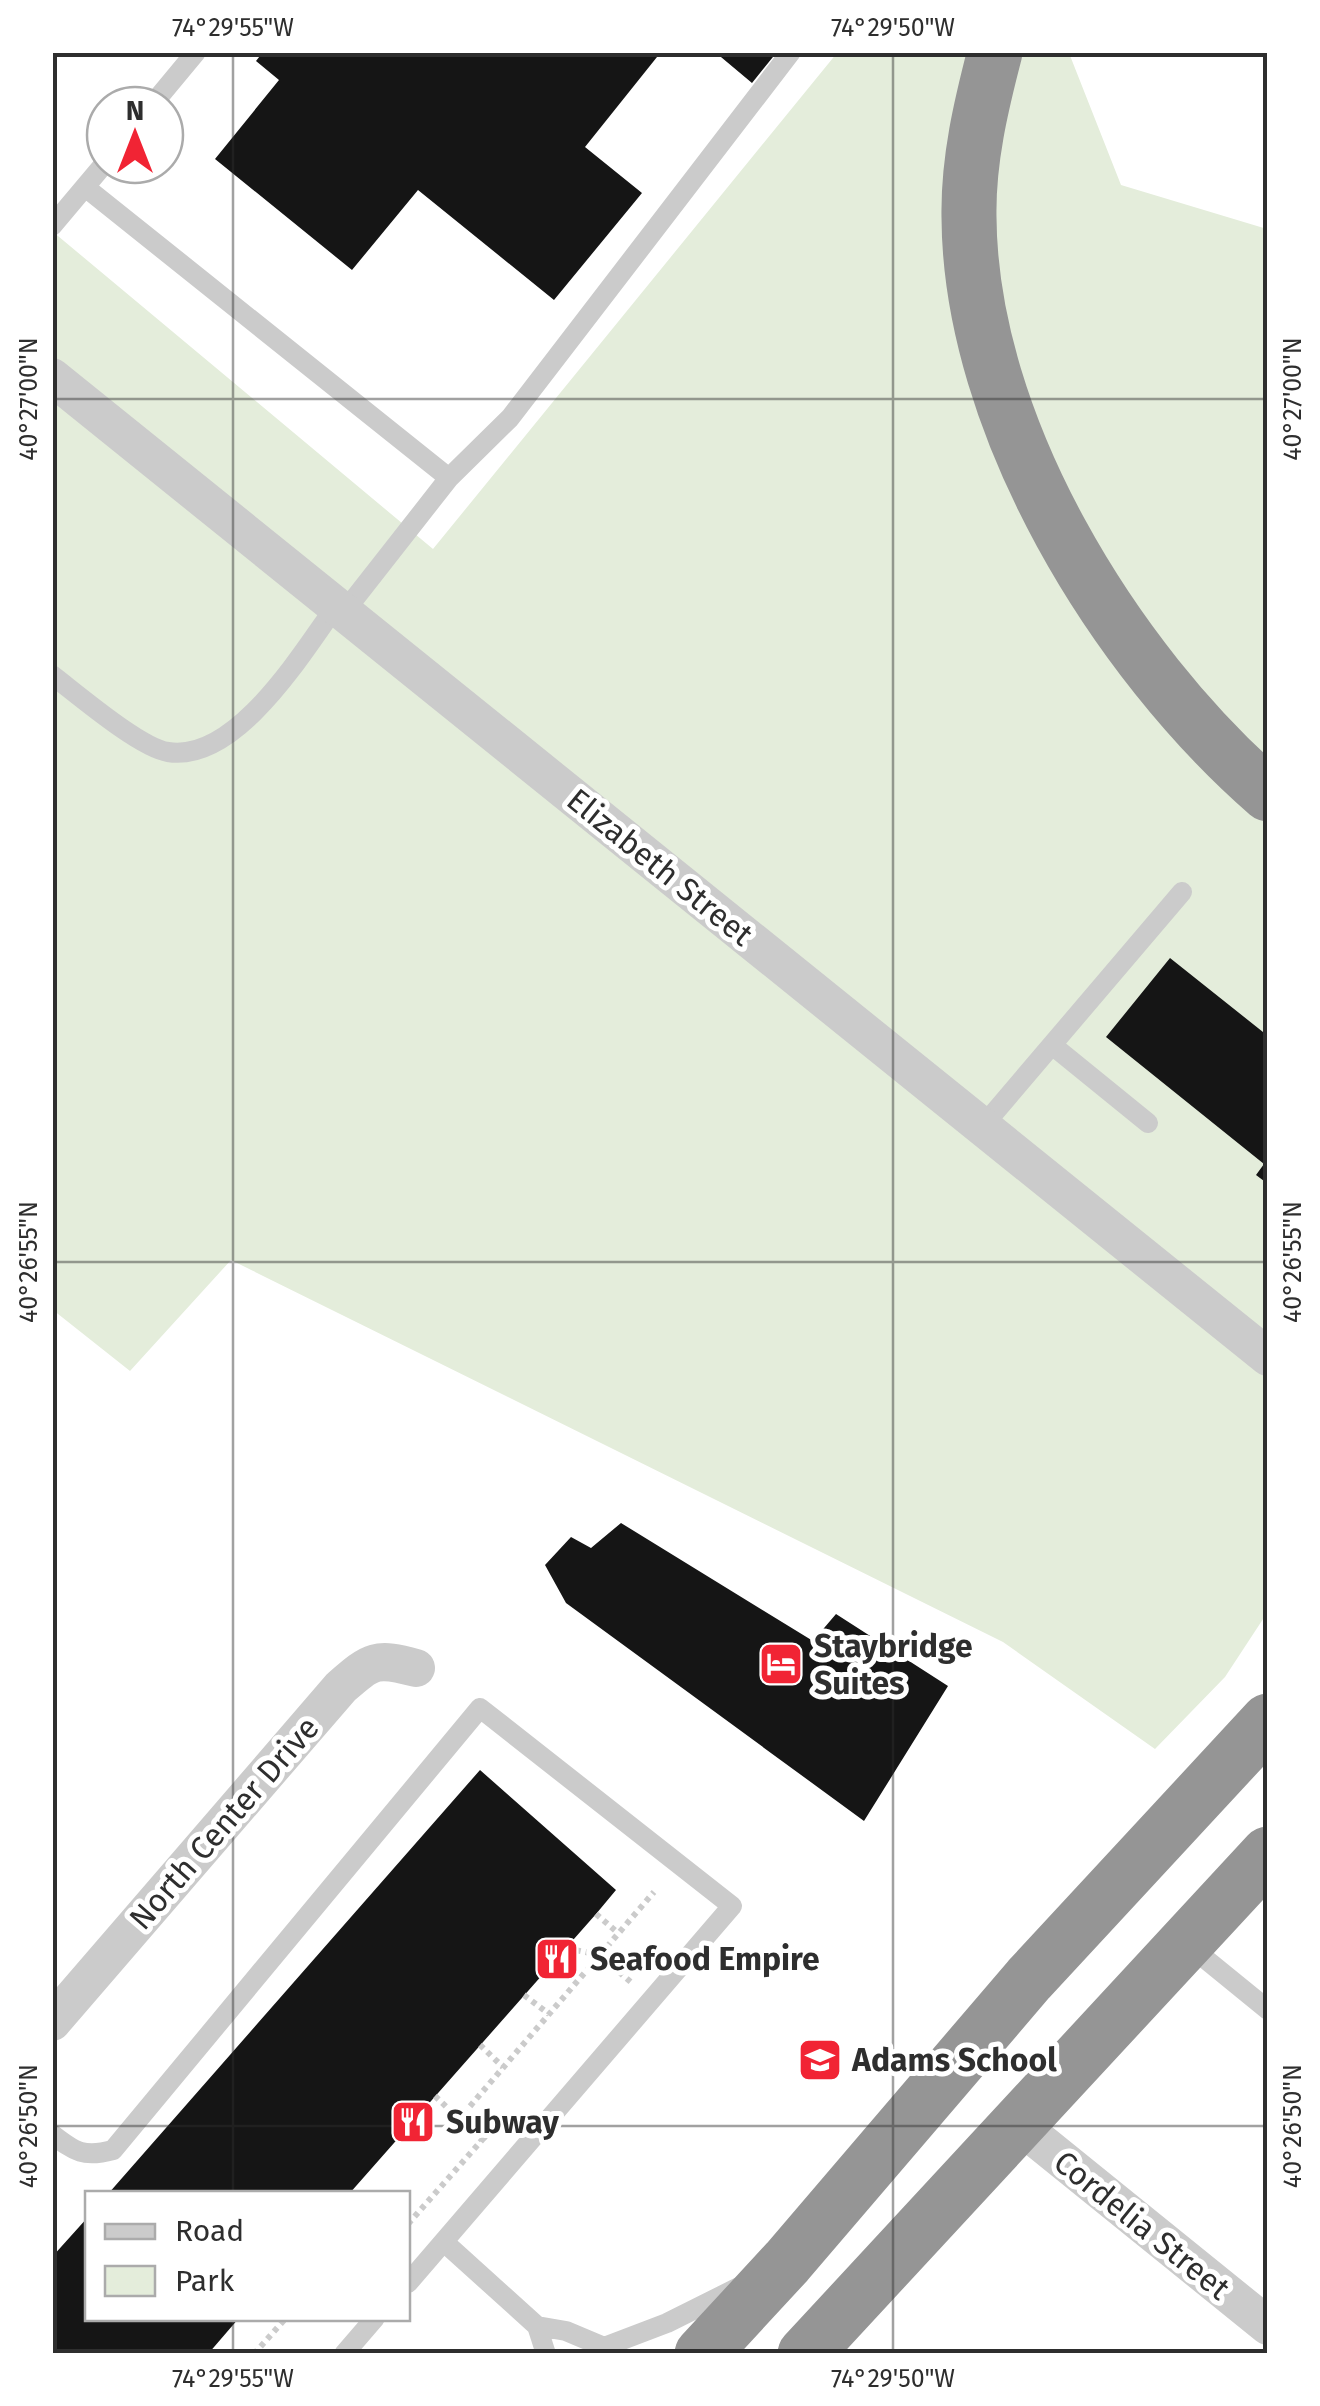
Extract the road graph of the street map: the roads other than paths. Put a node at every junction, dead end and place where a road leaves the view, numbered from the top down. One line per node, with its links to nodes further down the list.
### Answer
1 (196, 52): 4 (lane)
2 (791, 52): 8 (lane)
3 (996, 52): 11 (highway)
4 (169, 85)
5 (85, 187): 6 (lane); 8 (lane)
6 (52, 226)
7 (52, 377): 9 (street, Elizabeth Street)
8 (449, 478): 9 (lane)
9 (340, 609): 10 (lane); 15 (street, Elizabeth Street)
10 (52, 675)
11 (1268, 794)
12 (1182, 892): 13 (lane)
13 (1052, 1045): 14 (lane); 15 (lane)
14 (1148, 1123)
15 (982, 1128): 16 (street, Elizabeth Street)
16 (1268, 1357)
17 (416, 1668): 22 (street, North Center Drive)
18 (1268, 1721): 26 (highway)
19 (1268, 1854): 20 (highway)
20 (1185, 1943): 21 (lane); 23 (highway)
21 (1268, 2010)
22 (52, 2022)
23 (1018, 2123): 30 (street, Cordelia Street); 34 (highway)
24 (52, 2134): 25 (lane)
25 (444, 2242): 27 (lane); 29 (lane)
26 (786, 2262): 29 (lane); 33 (highway)
27 (410, 2281)
28 (373, 2321): 31 (lane)
29 (537, 2326): 32 (lane)
30 (1268, 2326)
31 (344, 2354)
32 (546, 2354)
33 (702, 2354)
34 (805, 2354)

